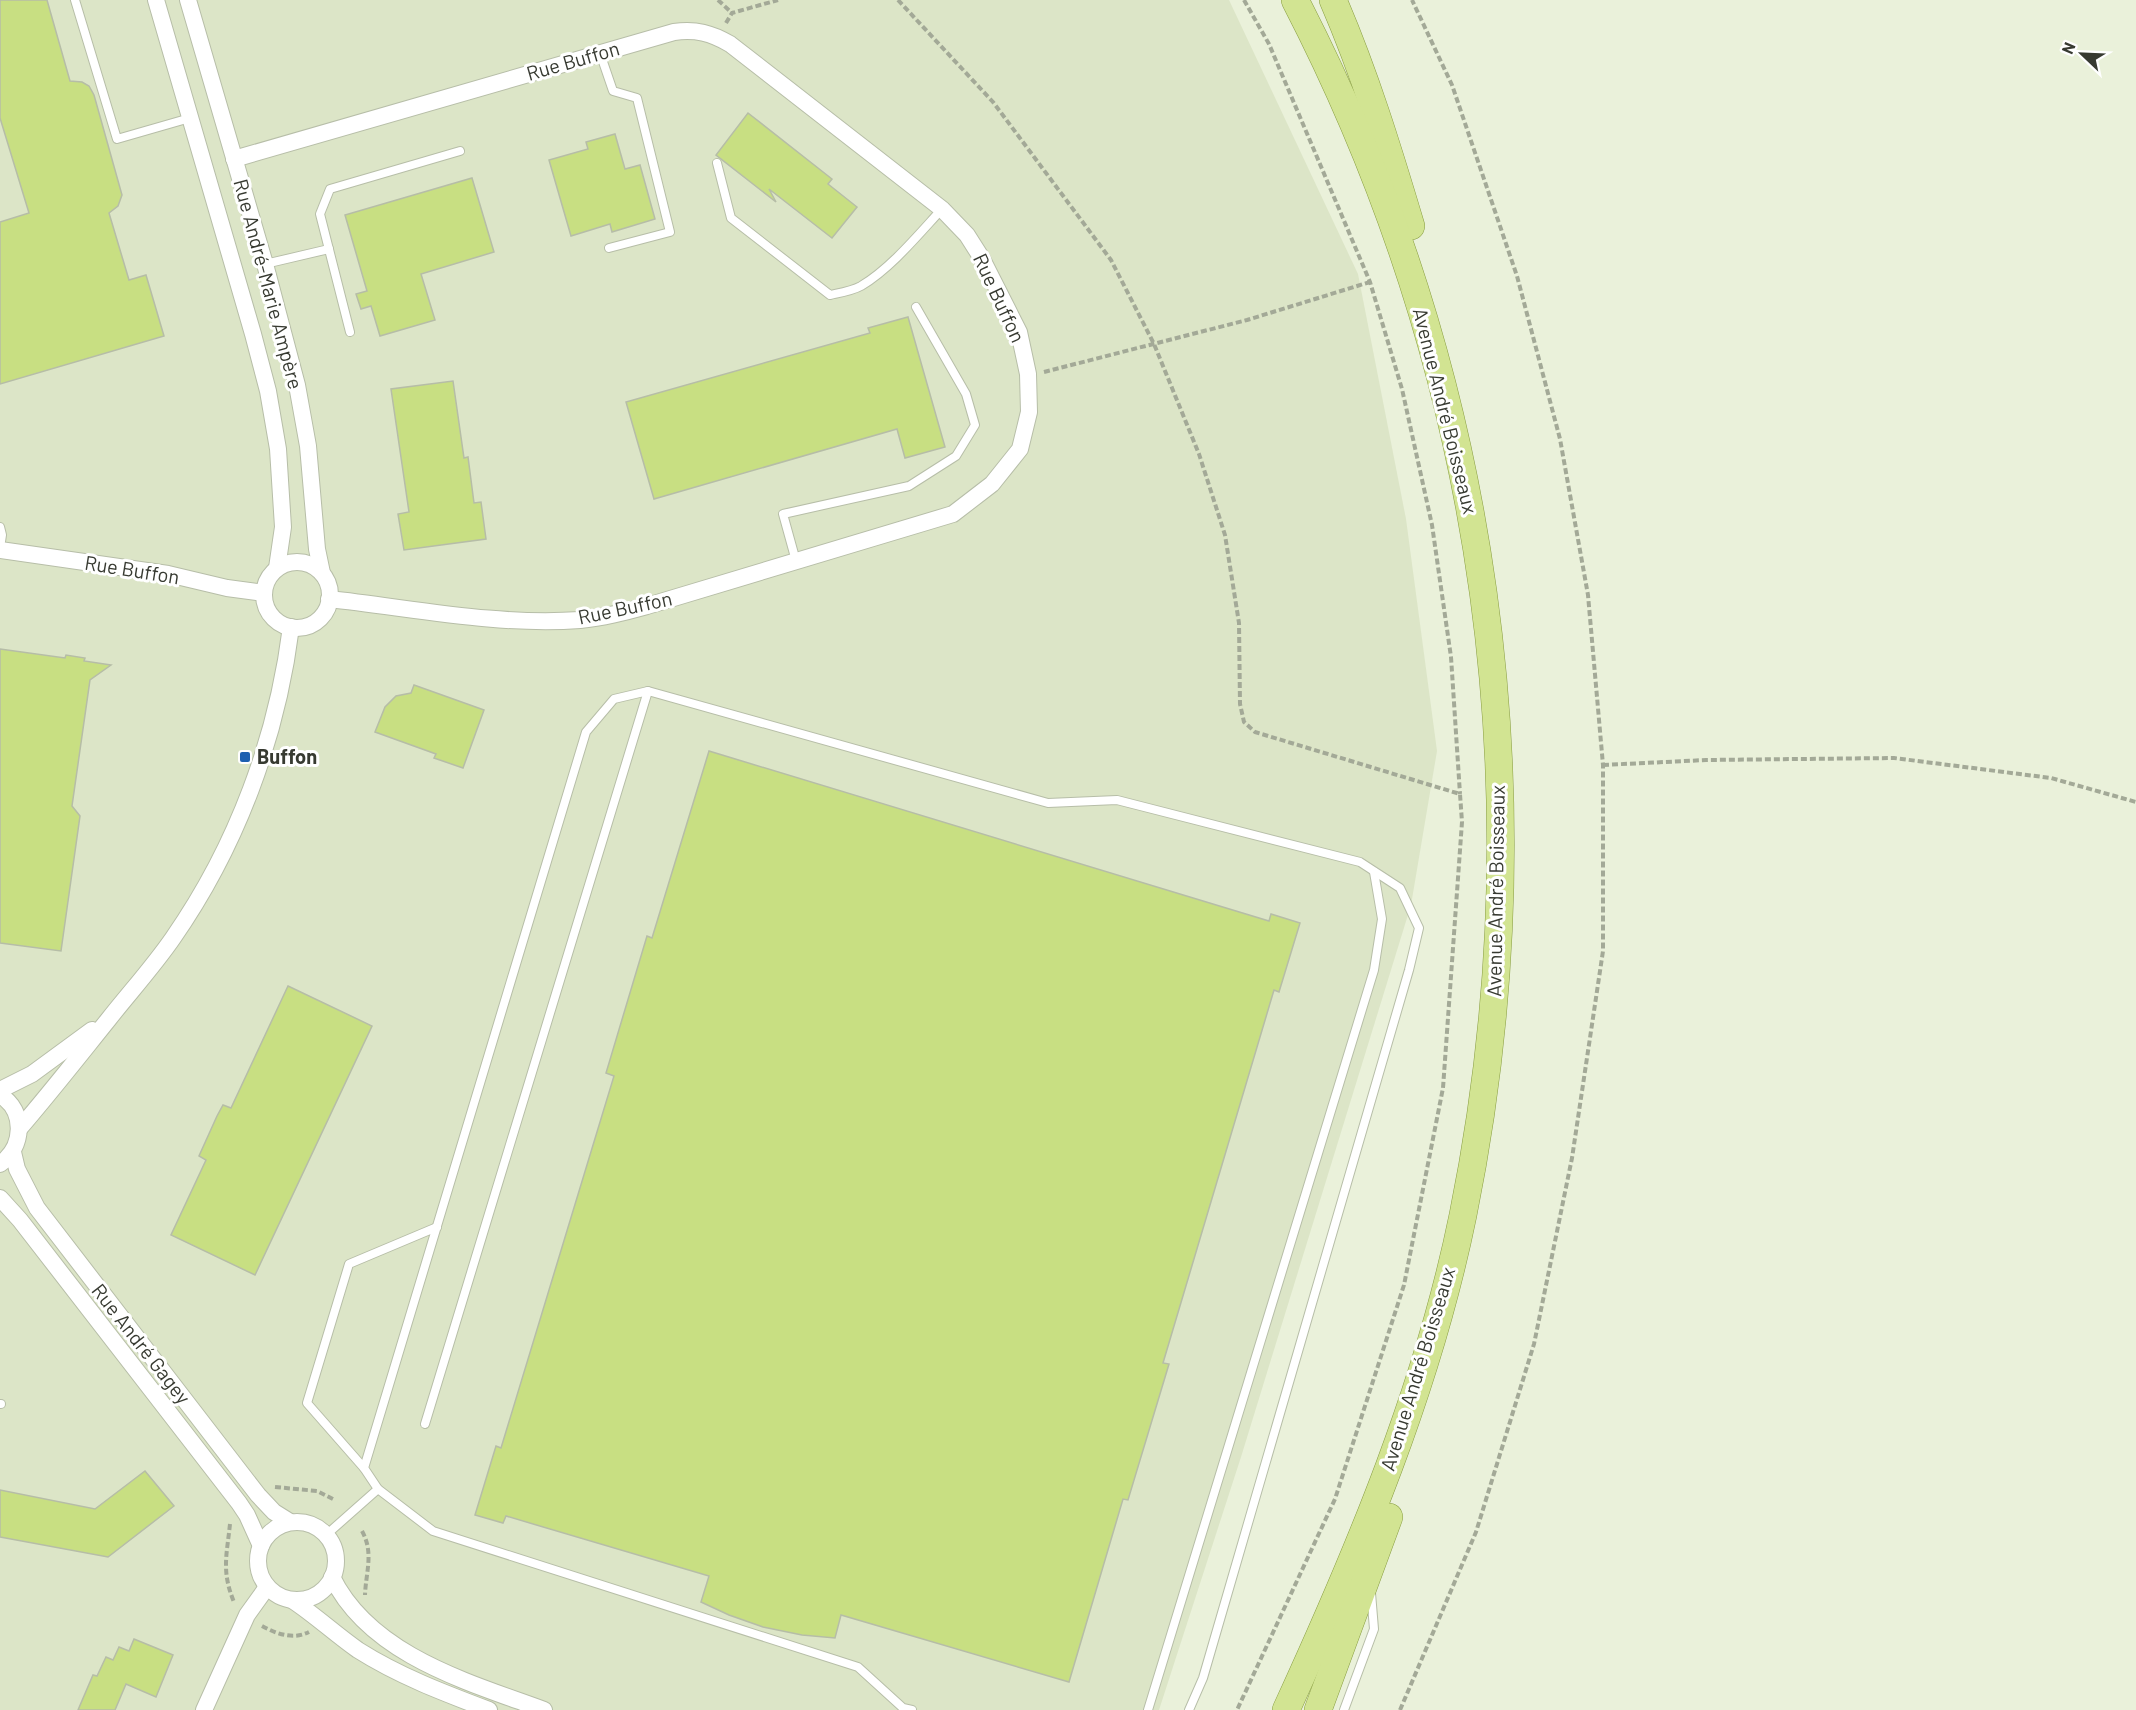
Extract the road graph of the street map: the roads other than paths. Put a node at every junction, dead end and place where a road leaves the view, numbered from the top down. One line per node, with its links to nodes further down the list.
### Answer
1 (75, 0): 7 (lane)
2 (156, 0): 7 (street, Rue André-Marie Ampère)
3 (188, 0): 9 (street, Rue André-Marie Ampère)
4 (1295, 0): 51 (main road, Avenue André Boisseaux)
5 (1333, 0): 41 (main road, Avenue André Boisseaux)
6 (600, 53): 9 (street, Rue Buffon); 11 (street, Rue Buffon); 12 (lane)
7 (190, 118): 20 (street, Rue André-Marie Ampère)
8 (460, 151): 13 (lane)
9 (234, 159): 14 (street, Rue André-Marie Ampère)
10 (717, 163): 11 (lane)
11 (942, 209): 19 (street, Rue Buffon)
12 (609, 248)
13 (329, 249): 14 (lane); 16 (lane)
14 (265, 264): 21 (street, Rue André-Marie Ampère)
15 (916, 307): 19 (lane)
16 (350, 332)
17 (0, 527): 18 (lane)
18 (0, 549): 22 (street, Rue Buffon)
19 (796, 561): 23 (street, Rue Buffon)
20 (277, 568): 21 (street); 22 (street, Rue André-Marie Ampère)
21 (322, 573): 23 (street, Rue André-Marie Ampère)
22 (264, 593): 24 (street)
23 (329, 599): 24 (street)
24 (291, 627): 27 (street)
25 (648, 691): 26 (lane); 34 (lane); 35 (lane)
26 (1374, 872): 49 (lane); 50 (lane)
27 (110, 1017): 28 (street); 30 (street)
28 (0, 1090)
29 (0, 1095): 30 (street)
30 (20, 1129): 31 (street)
31 (13, 1152): 32 (street); 38 (street, Rue André Gagey)
32 (0, 1164)
33 (0, 1197): 40 (street, Rue André Gagey)
34 (437, 1227): 36 (lane); 36 (lane)
35 (425, 1424)
36 (364, 1468): 37 (lane)
37 (378, 1489): 39 (lane); 48 (lane)
38 (290, 1522): 39 (street); 40 (street)
39 (326, 1535): 42 (street)
40 (261, 1546): 43 (street)
41 (1370, 1570): 52 (main road, Avenue André Boisseaux); 53 (lane)
42 (332, 1577): 44 (street); 47 (street)
43 (267, 1587): 44 (street); 45 (street)
44 (292, 1600): 46 (street)
45 (204, 1710)
46 (489, 1710)
47 (544, 1710)
48 (912, 1710)
49 (1148, 1710)
50 (1189, 1710)
51 (1286, 1710)
52 (1318, 1710)
53 (1344, 1710)

